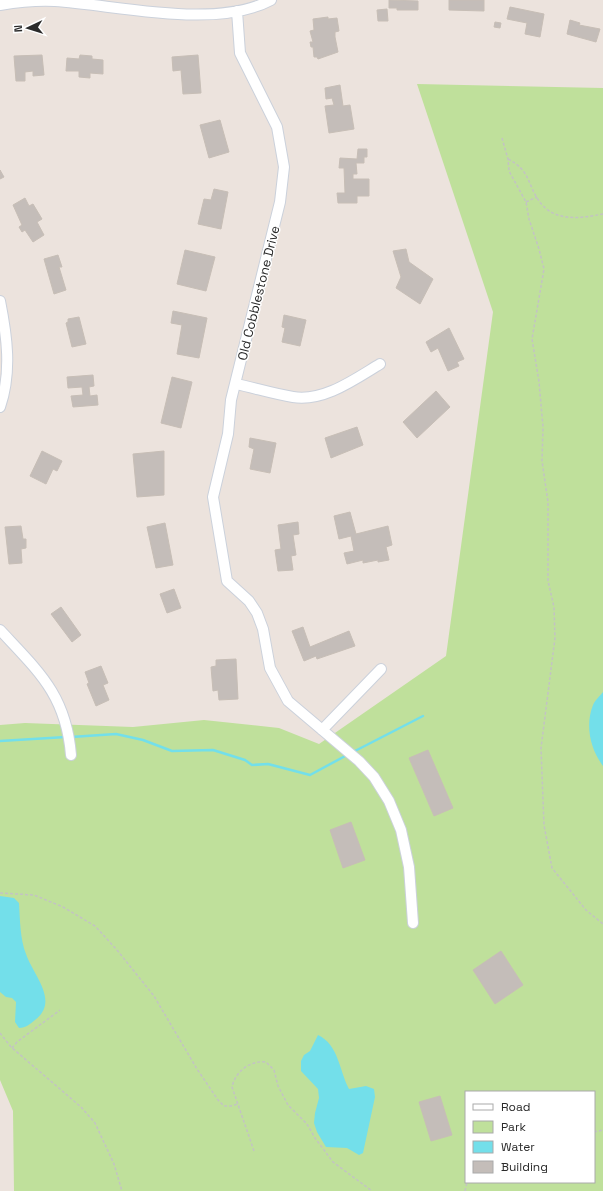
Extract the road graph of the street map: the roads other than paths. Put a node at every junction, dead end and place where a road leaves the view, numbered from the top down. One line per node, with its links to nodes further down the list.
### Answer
1 (271, 0): 3 (street)
2 (0, 5): 3 (street)
3 (237, 12): 6 (street, Old Cobblestone Drive)
4 (0, 301): 7 (street)
5 (380, 364): 6 (street)
6 (236, 384): 10 (street, Old Cobblestone Drive)
7 (0, 406)
8 (0, 630): 11 (street)
9 (381, 669): 10 (street)
10 (322, 730): 12 (street)
11 (71, 755)
12 (413, 923)

